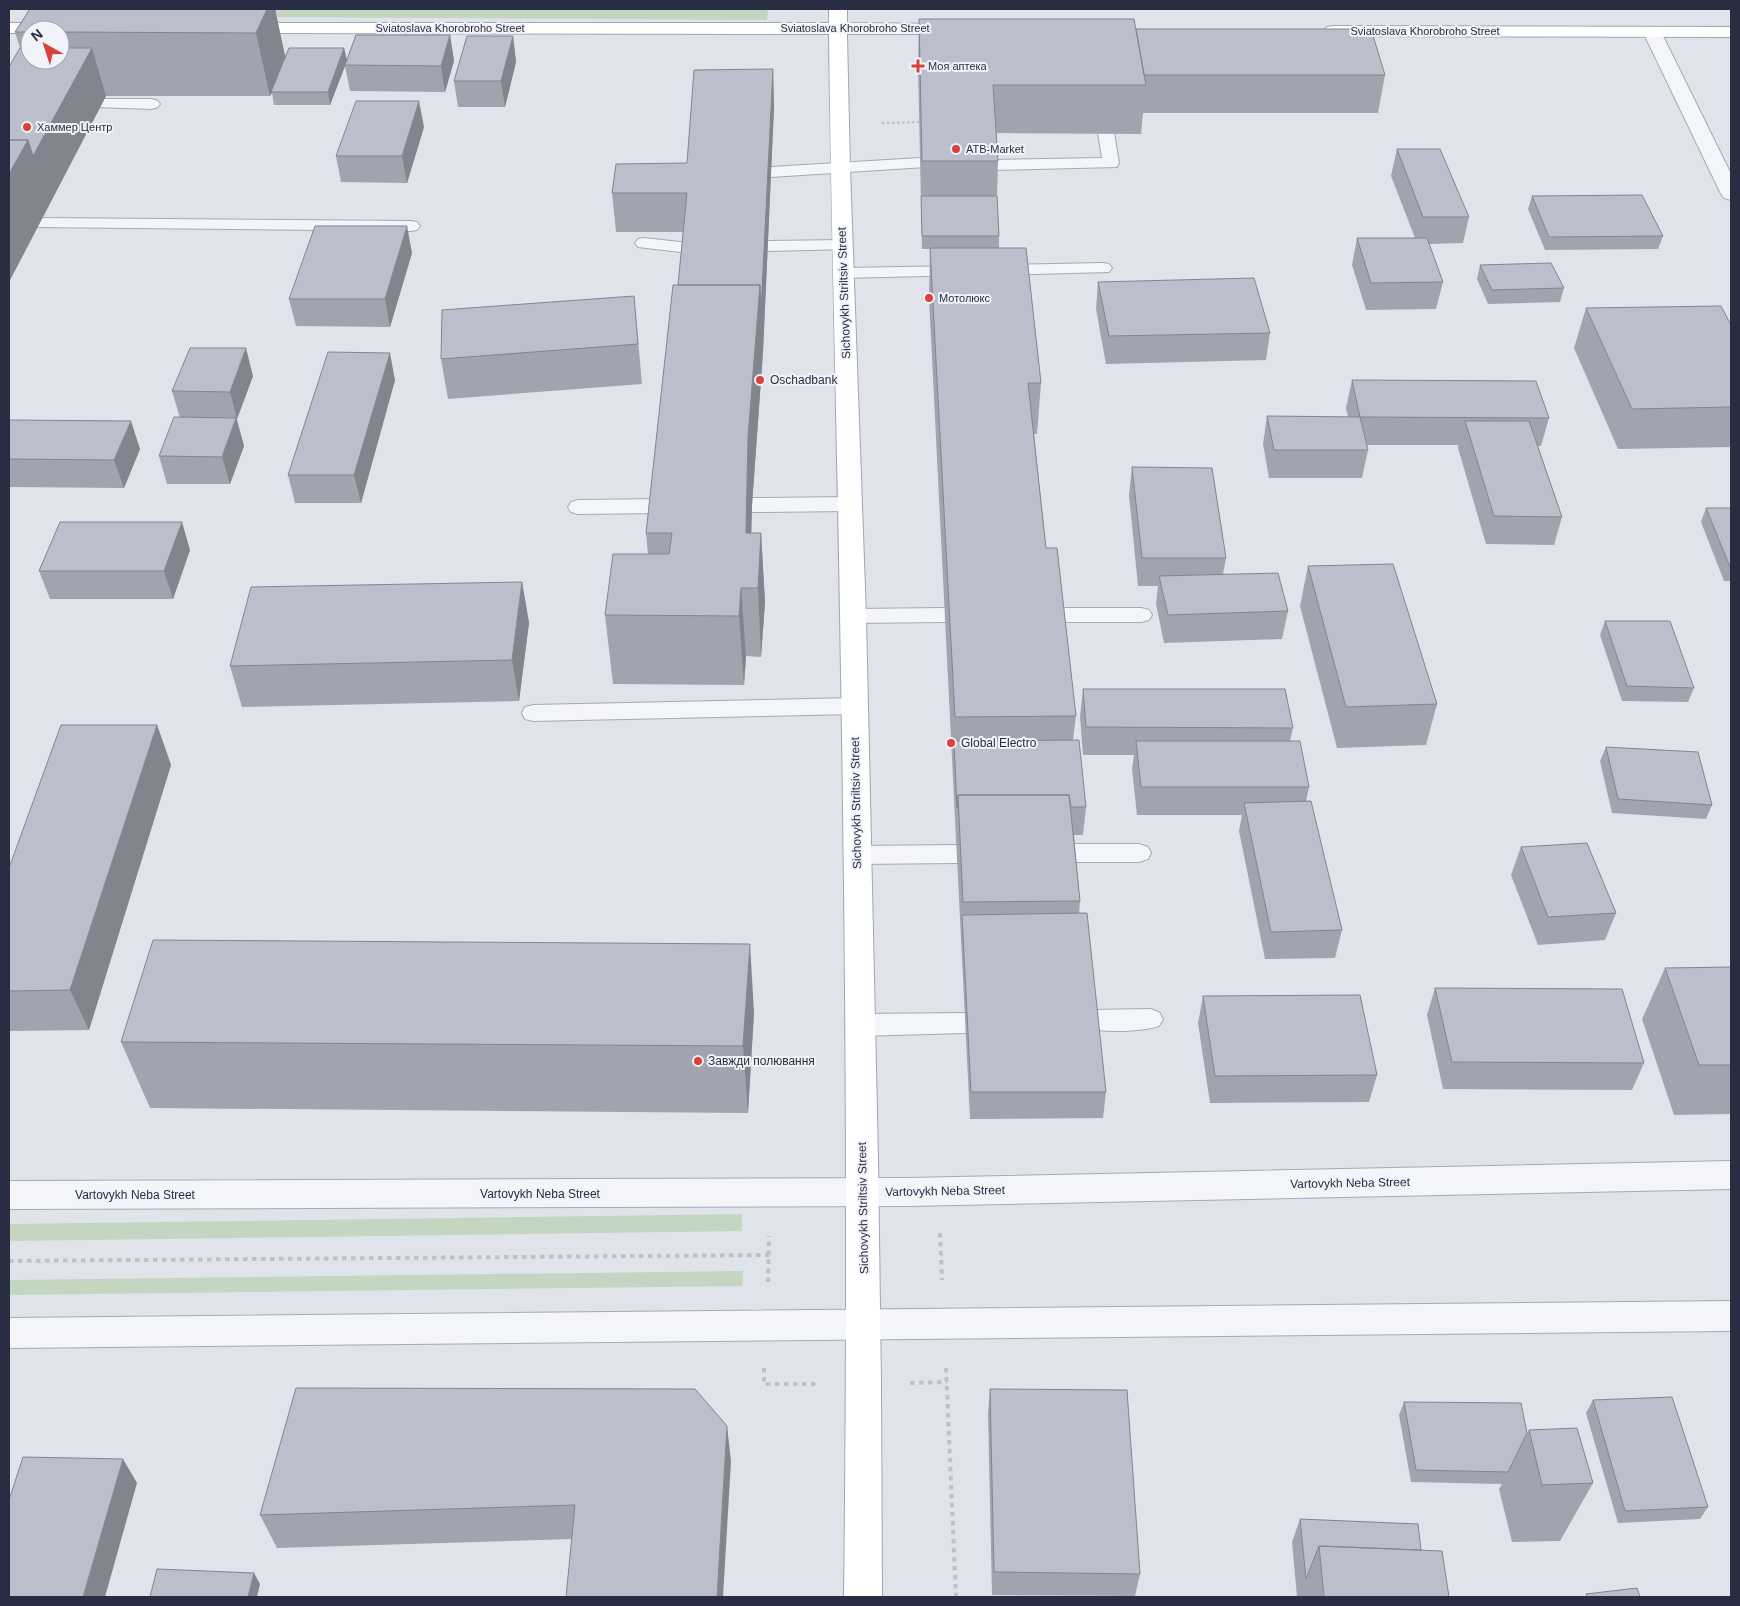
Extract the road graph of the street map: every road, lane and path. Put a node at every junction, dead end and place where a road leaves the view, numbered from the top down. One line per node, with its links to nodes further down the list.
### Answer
1 (16, 9): 3 (main road)
2 (837, 18): 4 (main road, Sviatoslava Khorobroho Street); 5 (main road, Sviatoslava Khorobroho Street); 16 (main road, Sichovykh Striltsiv Street)
3 (9, 20)
4 (226, 28)
5 (976, 29)
6 (1320, 31): 7 (main road, Sviatoslava Khorobroho Street)
7 (1652, 32): 8 (main road, Sviatoslava Khorobroho Street); 18 (street)
8 (1731, 32)
9 (102, 104): 10 (lane)
10 (152, 104)
11 (919, 122): 12 (path)
12 (882, 123)
13 (1106, 134): 15 (lane)
14 (920, 164): 16 (lane)
15 (993, 165)
16 (840, 168): 17 (lane); 22 (main road, Sichovykh Striltsiv Street)
17 (771, 172)
18 (1731, 194)
19 (39, 223): 20 (lane)
20 (411, 226)
21 (644, 243): 24 (lane)
22 (842, 244): 23 (lane); 26 (main road, Sichovykh Striltsiv Street)
23 (768, 246)
24 (689, 248)
25 (1103, 268): 26 (lane)
26 (843, 273): 27 (main road, Sichovykh Striltsiv Street)
27 (850, 504): 28 (lane); 34 (main road, Sichovykh Striltsiv Street)
28 (752, 505)
29 (662, 506): 30 (lane)
30 (578, 507)
31 (945, 615): 34 (lane)
32 (1054, 615): 33 (lane)
33 (1141, 615)
34 (853, 616): 35 (main road, Sichovykh Striltsiv Street)
35 (855, 706): 36 (lane); 40 (main road, Sichovykh Striltsiv Street)
36 (533, 712)
37 (1138, 852): 38 (lane)
38 (1067, 853)
39 (957, 854): 40 (lane)
40 (857, 855): 44 (main road, Sichovykh Striltsiv Street)
41 (1150, 1019): 42 (lane)
42 (1092, 1020)
43 (965, 1023): 44 (lane)
44 (860, 1025): 46 (main road, Sichovykh Striltsiv Street)
45 (1731, 1175): 46 (street, Vartovykh Neba Street)
46 (863, 1192): 47 (street, Vartovykh Neba Street); 51 (main road, Sichovykh Striltsiv Street)
47 (9, 1195)
48 (769, 1255): 49 (path)
49 (9, 1261)
50 (1731, 1316): 51 (street)
51 (864, 1326): 52 (street); 53 (main road, Sichovykh Striltsiv Street)
52 (9, 1333)
53 (863, 1597)

